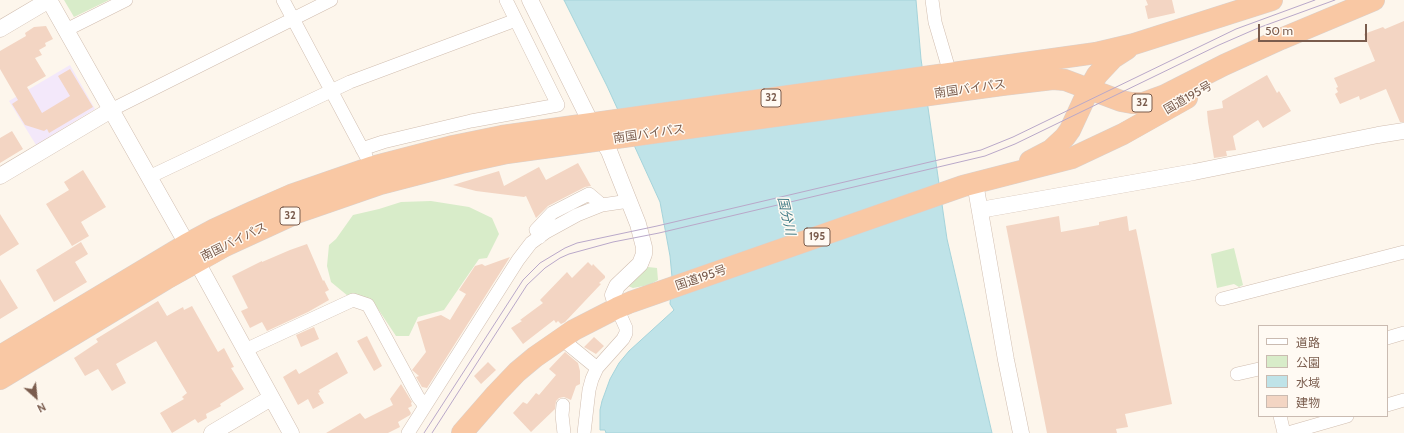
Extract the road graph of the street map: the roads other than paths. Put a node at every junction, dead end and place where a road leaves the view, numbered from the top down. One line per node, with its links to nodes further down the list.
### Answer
1 (49, 0): 13 (street); 14 (street)
2 (126, 0): 14 (street)
3 (283, 0): 10 (street)
4 (331, 0): 10 (street)
5 (506, 0): 11 (street)
6 (530, 0): 20 (street)
7 (932, 0): 16 (street)
8 (1272, 0): 15 (highway, 南国バイパス / 32)
9 (1374, 0): 12 (highway, 32)
10 (294, 19): 18 (street); 19 (street)
11 (516, 20): 18 (street); 22 (street)
12 (1327, 20): 17 (highway, 南国バイパス / 32); 26 (highway, 国道195号 / 195)
13 (0, 29)
14 (66, 30): 19 (street)
15 (1134, 44): 16 (highway, 南国バイパス / 32); 17 (highway, 国道195号 / 195)
16 (944, 80): 17 (highway, 南国バイパス / 32); 20 (highway, 南国バイパス / 32)
17 (1089, 88): 26 (highway, 国道195号 / 195)
18 (332, 91): 22 (street); 25 (street)
19 (111, 110): 24 (street); 25 (street)
20 (602, 131): 23 (highway, 南国バイパス / 32); 27 (street); 29 (highway, 南国バイパス / 32)
21 (1404, 132): 28 (street)
22 (362, 149): 23 (street)
23 (372, 167): 29 (highway, 南国バイパス / 32)
24 (0, 176)
25 (149, 177): 29 (street)
26 (969, 185): 28 (street); 32 (highway, 国道195号 / 195)
27 (629, 201): 32 (street); 46 (street)
28 (980, 210): 55 (street)
29 (192, 252): 36 (street); 37 (highway, 南国バイパス / 32); 41 (highway, 南国バイパス / 32)
30 (1404, 252): 31 (street)
31 (1222, 300)
32 (617, 308): 38 (street); 52 (highway, 国道195号 / 195)
33 (1404, 334): 34 (street)
34 (1388, 338)
35 (569, 345): 38 (street)
36 (245, 350): 42 (street); 46 (street)
37 (0, 356)
38 (597, 368): 54 (street)
39 (1258, 369): 40 (street)
40 (1236, 374)
41 (0, 380)
42 (271, 398): 49 (street); 50 (street)
43 (1404, 400): 45 (street)
44 (563, 405): 53 (street)
45 (1388, 405)
46 (425, 406): 51 (street)
47 (1280, 417): 56 (street)
48 (1344, 417): 57 (street)
49 (212, 433)
50 (291, 433)
51 (408, 433)
52 (462, 433)
53 (564, 433)
54 (584, 433)
55 (1021, 433)
56 (1284, 433)
57 (1288, 433)

